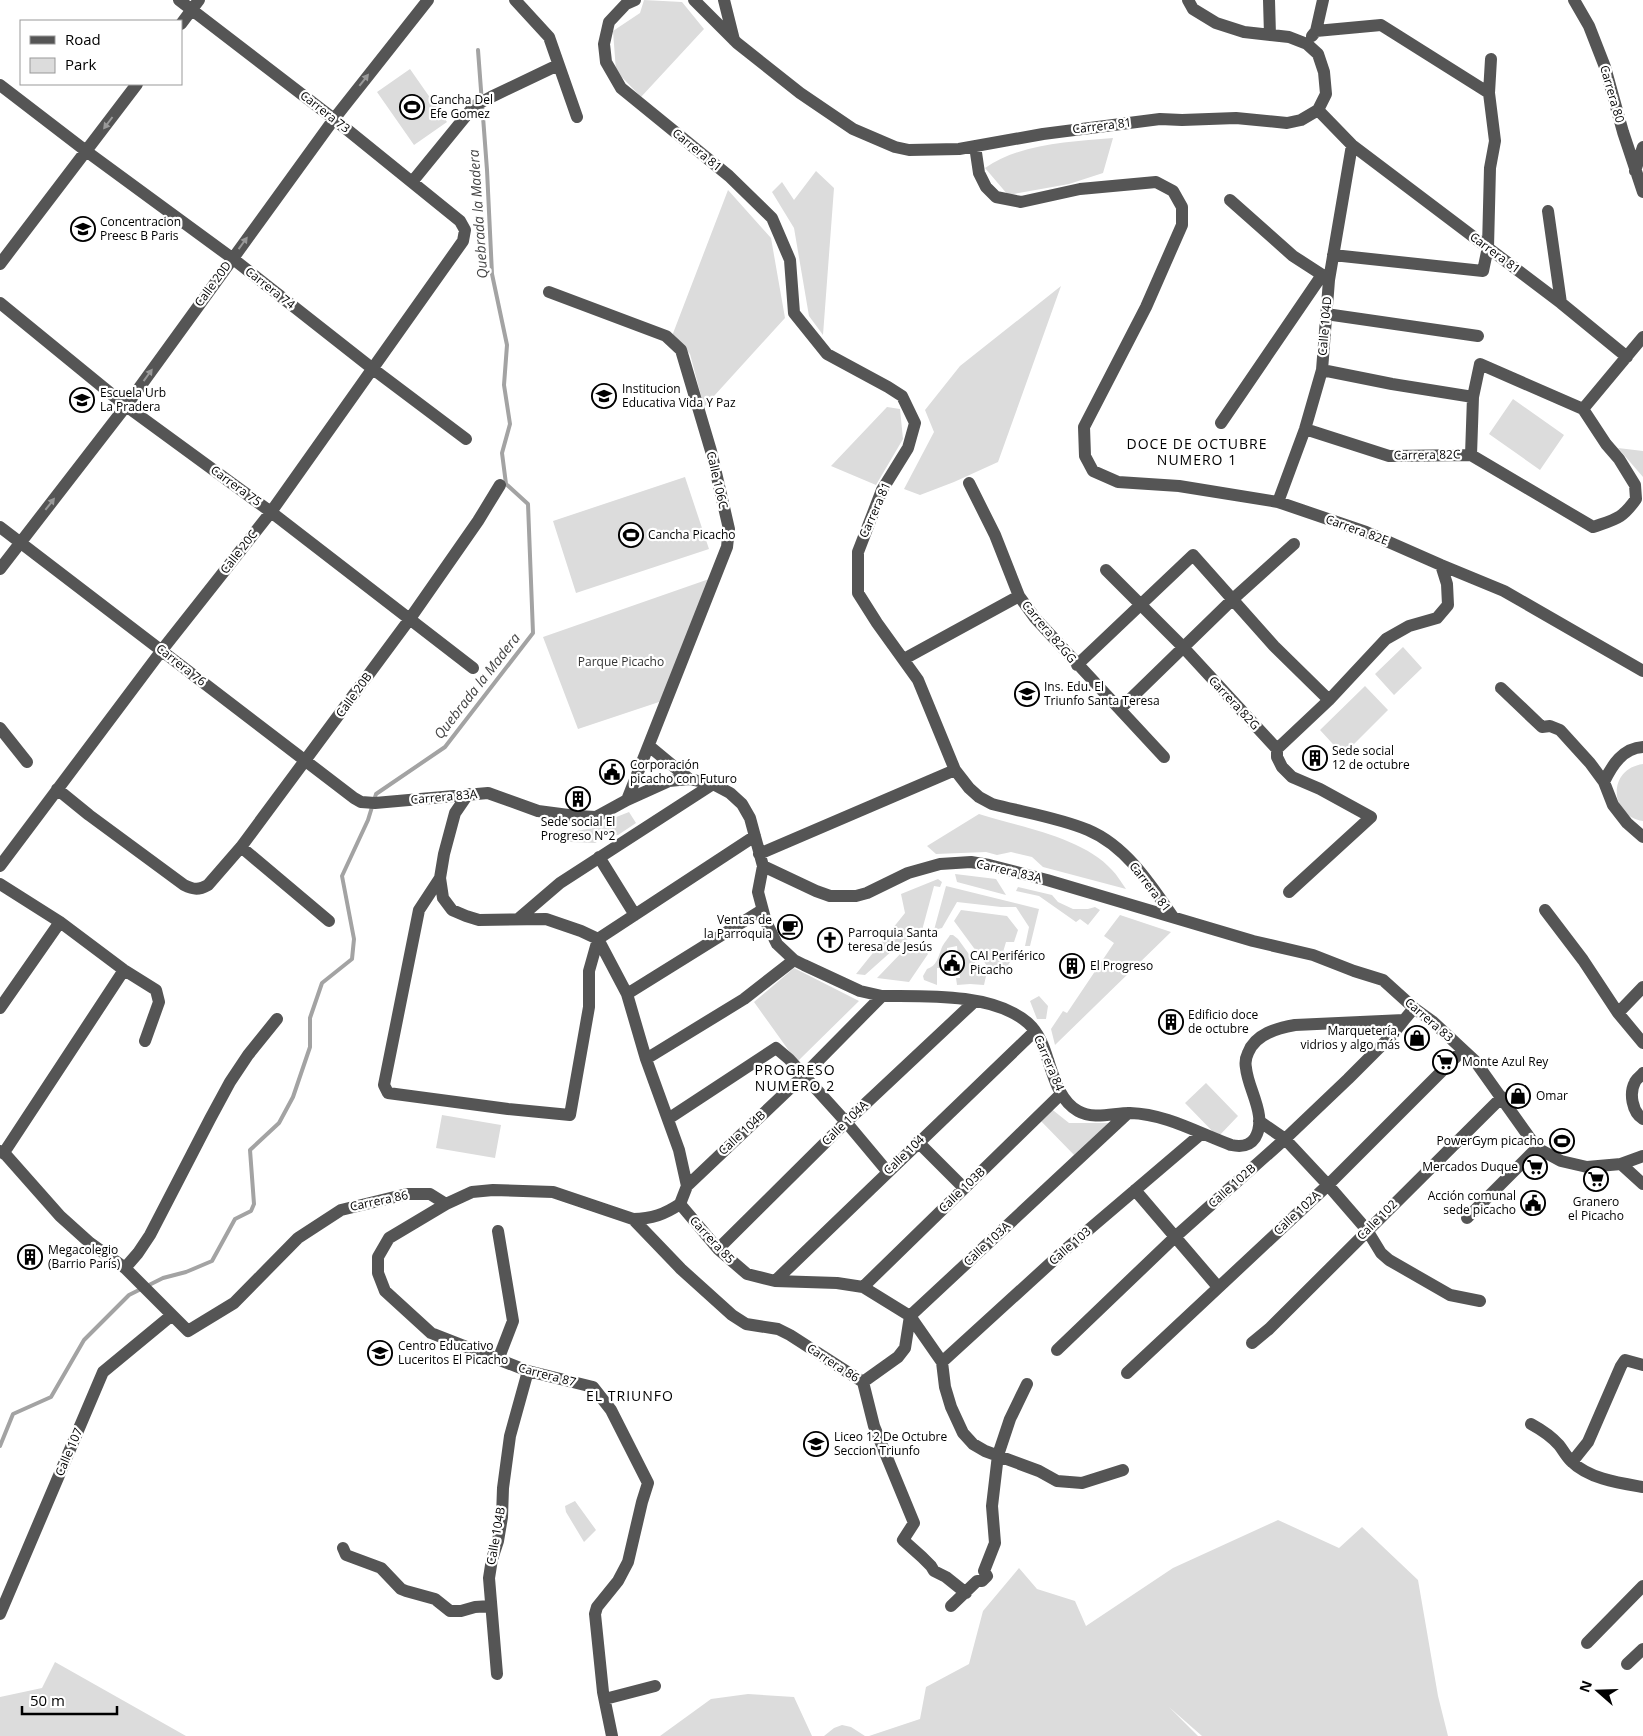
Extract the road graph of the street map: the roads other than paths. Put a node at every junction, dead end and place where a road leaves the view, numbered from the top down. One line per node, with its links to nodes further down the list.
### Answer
1 (179, 0): 11 (street, Carrera 73)
2 (428, 0): 24 (street, Calle 20D, one-way to 2)
3 (515, 0): 18 (street)
4 (635, 0): 72 (street, Carrera 81)
5 (694, 0): 15 (street, Carrera 81)
6 (724, 0): 15 (street)
7 (1188, 0): 14 (street)
8 (1269, 0): 14 (street)
9 (1323, 0): 13 (street)
10 (1574, 0): 29 (street, Carrera 80)
11 (195, 5): 12 (street); 24 (street, Carrera 73)
12 (182, 23)
13 (1316, 30): 16 (street); 21 (street)
14 (1270, 35): 16 (street)
15 (734, 40): 26 (street, Carrera 81)
16 (1307, 44): 22 (street)
17 (1491, 59): 21 (street)
18 (558, 64): 23 (street); 30 (street)
19 (0, 85): 28 (street, Carrera 74)
20 (136, 85): 28 (street, one-way to 28)
21 (1489, 93): 35 (street)
22 (1318, 110): 25 (street, Carrera 81); 26 (street, Carrera 81)
23 (577, 117)
24 (334, 119): 30 (street, Carrera 73); 37 (street, Calle 20D, one-way to 24)
25 (1352, 145): 35 (street, Carrera 81); 36 (street, Calle 104D)
26 (975, 146): 58 (street, Carrera 82E)
27 (1643, 147): 29 (street)
28 (86, 151): 37 (street, Carrera 74); 38 (street)
29 (1635, 171): 31 (street, Carrera 80)
30 (412, 182): 34 (street, Carrera 73)
31 (1643, 192)
32 (1230, 200): 39 (street)
33 (1548, 211): 42 (street)
34 (464, 230): 47 (street, Calle 20C)
35 (1488, 246): 36 (street); 42 (street, Carrera 81)
36 (1333, 255): 39 (street, Calle 104D)
37 (232, 258): 47 (street, Carrera 74); 50 (street, Calle 20D, one-way to 37)
38 (0, 264)
39 (1325, 277): 43 (street, Calle 104D); 52 (street)
40 (549, 292): 80 (street, Calle 106C)
41 (0, 303): 50 (street, Carrera 75)
42 (1561, 303): 46 (street, Carrera 81)
43 (1326, 314): 44 (street); 48 (street, Calle 104D)
44 (1478, 336)
45 (1643, 336): 46 (street)
46 (1627, 357): 51 (street)
47 (373, 369): 54 (street, Carrera 74); 59 (street, Calle 20C)
48 (1322, 370): 49 (street); 53 (street, Calle 104D)
49 (1473, 397): 51 (street); 55 (street)
50 (126, 406): 59 (street, Carrera 75); 61 (street, Calle 20D, one-way to 50)
51 (1583, 409): 55 (street, Carrera 82C)
52 (1221, 423)
53 (1304, 429): 55 (street, Carrera 82C); 58 (street, Calle 104D)
54 (466, 439)
55 (1471, 454)
56 (969, 483): 66 (street, Carrera 82GG)
57 (500, 485): 69 (street, Calle 20B)
58 (1278, 502): 63 (street, Carrera 82E)
59 (271, 512): 69 (street, Carrera 75); 71 (street, Calle 20C)
60 (0, 527): 61 (street, Carrera 76)
61 (20, 543): 64 (street, Calle 20D); 71 (street, Carrera 76)
62 (1294, 544): 67 (street)
63 (1441, 565): 75 (street, Carrera 82E); 77 (street)
64 (0, 569)
65 (1106, 570): 68 (street, Carrera 82G)
66 (1019, 596): 72 (street); 73 (street, Carrera 82GG)
67 (1233, 599): 68 (street); 70 (street); 77 (street)
68 (1140, 606): 70 (street, Carrera 82G); 73 (street)
69 (409, 620): 74 (street, Carrera 75); 85 (street, Calle 20B)
70 (1183, 648): 78 (street); 82 (street, Carrera 82G)
71 (162, 650): 85 (street, Carrera 76); 90 (street, Calle 20C)
72 (904, 659): 86 (street, Carrera 81)
73 (1077, 665): 78 (street, Carrera 82GG)
74 (473, 668)
75 (1643, 671)
76 (1501, 688): 88 (street)
77 (1329, 700): 82 (street)
78 (1120, 709): 83 (street, Carrera 82GG)
79 (0, 728): 84 (street)
80 (649, 746): 87 (street); 92 (street, Calle 106C)
81 (1643, 747): 88 (street)
82 (1277, 749): 102 (street, Carrera 82G)
83 (1164, 757)
84 (28, 762)
85 (305, 762): 93 (street, Carrera 76); 96 (street, Calle 20B)
86 (955, 770): 98 (street); 106 (street, Carrera 81)
87 (688, 779): 89 (street, Carrera 83A); 92 (street, Carrera 83A)
88 (1604, 782): 95 (street)
89 (713, 784): 94 (street, Carrera 83A); 97 (street)
90 (57, 789): 96 (street, Calle 20B); 99 (street, Calle 20C)
91 (468, 794): 92 (street, Carrera 83A); 93 (street, Carrera 83A); 100 (street)
92 (627, 800)
93 (362, 802)
94 (755, 836): 98 (street, Carrera 83A); 105 (street)
95 (1643, 837)
96 (241, 847): 108 (street)
97 (599, 857): 105 (street); 107 (street)
98 (761, 860): 103 (street, Carrera 83A); 106 (street, Carrera 83A)
99 (0, 866)
100 (440, 878): 107 (street); 110 (street)
101 (0, 884): 109 (street)
102 (1289, 892)
103 (762, 910): 111 (street, Carrera 84); 114 (street)
104 (1545, 910): 119 (street)
105 (635, 915): 110 (street)
106 (1173, 917): 118 (street, Carrera 83)
107 (518, 919): 110 (street)
108 (330, 921)
109 (60, 922): 112 (street); 117 (street)
110 (598, 939): 114 (street)
111 (794, 960): 115 (street, Carrera 84); 126 (street)
112 (124, 970): 123 (street); 140 (street)
113 (1643, 987): 119 (street)
114 (627, 994): 126 (street)
115 (882, 996): 116 (street, Carrera 84); 127 (street, Calle 104B)
116 (975, 1001): 122 (street, Carrera 84); 135 (street, Calle 104A)
117 (0, 1008)
118 (1414, 1008): 121 (street); 125 (street, Carrera 83)
119 (1618, 1013): 124 (street)
120 (277, 1019): 157 (street)
121 (1404, 1020): 134 (street); 137 (street, Calle 102B)
122 (1035, 1031): 129 (street, Carrera 84); 138 (street, Calle 104)
123 (145, 1041)
124 (1643, 1043)
125 (1463, 1050): 130 (street, Carrera 83); 144 (street, Calle 102A)
126 (646, 1059): 132 (street)
127 (803, 1076): 132 (street); 135 (street); 146 (street, Calle 104B)
128 (1639, 1078): 133 (street)
129 (1061, 1094): 131 (street, Carrera 84); 147 (street, Calle 103B)
130 (1502, 1097): 139 (street, Carrera 83); 154 (street, Calle 102)
131 (1128, 1113): 136 (street, Carrera 84); 163 (street, Calle 103A)
132 (668, 1119): 146 (street)
133 (1643, 1119)
134 (1259, 1121): 136 (street, Carrera 84); 137 (street)
135 (846, 1122): 143 (street); 156 (street, Calle 104A)
136 (1201, 1134): 148 (street, Calle 103)
137 (1285, 1139): 144 (street); 155 (street, Calle 102B)
138 (918, 1142): 143 (street, Calle 104); 147 (street)
139 (1537, 1148): 142 (street, Carrera 83); 151 (street)
140 (4, 1150): 157 (street)
141 (1643, 1156): 142 (street, Carrera 83)
142 (1621, 1164): 145 (street)
143 (887, 1171): 158 (street, Calle 104)
144 (1328, 1184): 154 (street); 160 (street, Calle 102A)
145 (1643, 1184)
146 (687, 1186): 150 (street, Carrera 85)
147 (964, 1188): 159 (street, Calle 103B)
148 (1135, 1190): 155 (street); 167 (street, Calle 103)
149 (446, 1204): 152 (street, Carrera 86); 162 (street, Carrera 86); 166 (street, Carrera 87)
150 (680, 1204): 152 (street, Carrera 86); 156 (street, Carrera 85)
151 (1467, 1218)
152 (633, 1220): 171 (street, Carrera 86)
153 (498, 1230): 166 (street)
154 (1367, 1230): 161 (street); 164 (street, Calle 102)
155 (1175, 1237): 160 (street); 165 (street, Calle 102B)
156 (718, 1250): 158 (street, Carrera 85)
157 (125, 1268): 162 (street)
158 (775, 1281): 159 (street, Carrera 85)
159 (863, 1287): 163 (street, Carrera 85)
160 (1218, 1287): 170 (street, Calle 102A)
161 (1480, 1302)
162 (172, 1315): 183 (street, Calle 107)
163 (910, 1316): 167 (street, Carrera 85); 171 (street)
164 (1252, 1343)
165 (1057, 1350)
166 (498, 1360): 169 (street, Carrera 87)
167 (942, 1362): 174 (street, Carrera 85)
168 (1643, 1366): 175 (street)
169 (528, 1371): 181 (street, Calle 104B); 189 (street, Carrera 87)
170 (1127, 1373)
171 (863, 1382): 180 (street, Carrera 86)
172 (1027, 1384): 174 (street)
173 (1532, 1424): 175 (street)
174 (998, 1455): 176 (street, Carrera 85); 180 (street)
175 (1572, 1462): 177 (street)
176 (1123, 1470)
177 (1643, 1487)
178 (343, 1548): 181 (street)
179 (1643, 1586): 184 (street)
180 (966, 1593): 182 (street)
181 (491, 1606): 187 (street, Calle 104B)
182 (951, 1606)
183 (0, 1614)
184 (1587, 1643)
185 (1643, 1649): 186 (street)
186 (1627, 1664)
187 (497, 1674)
188 (655, 1686): 189 (street)
189 (605, 1699): 190 (street)
190 (612, 1736)

